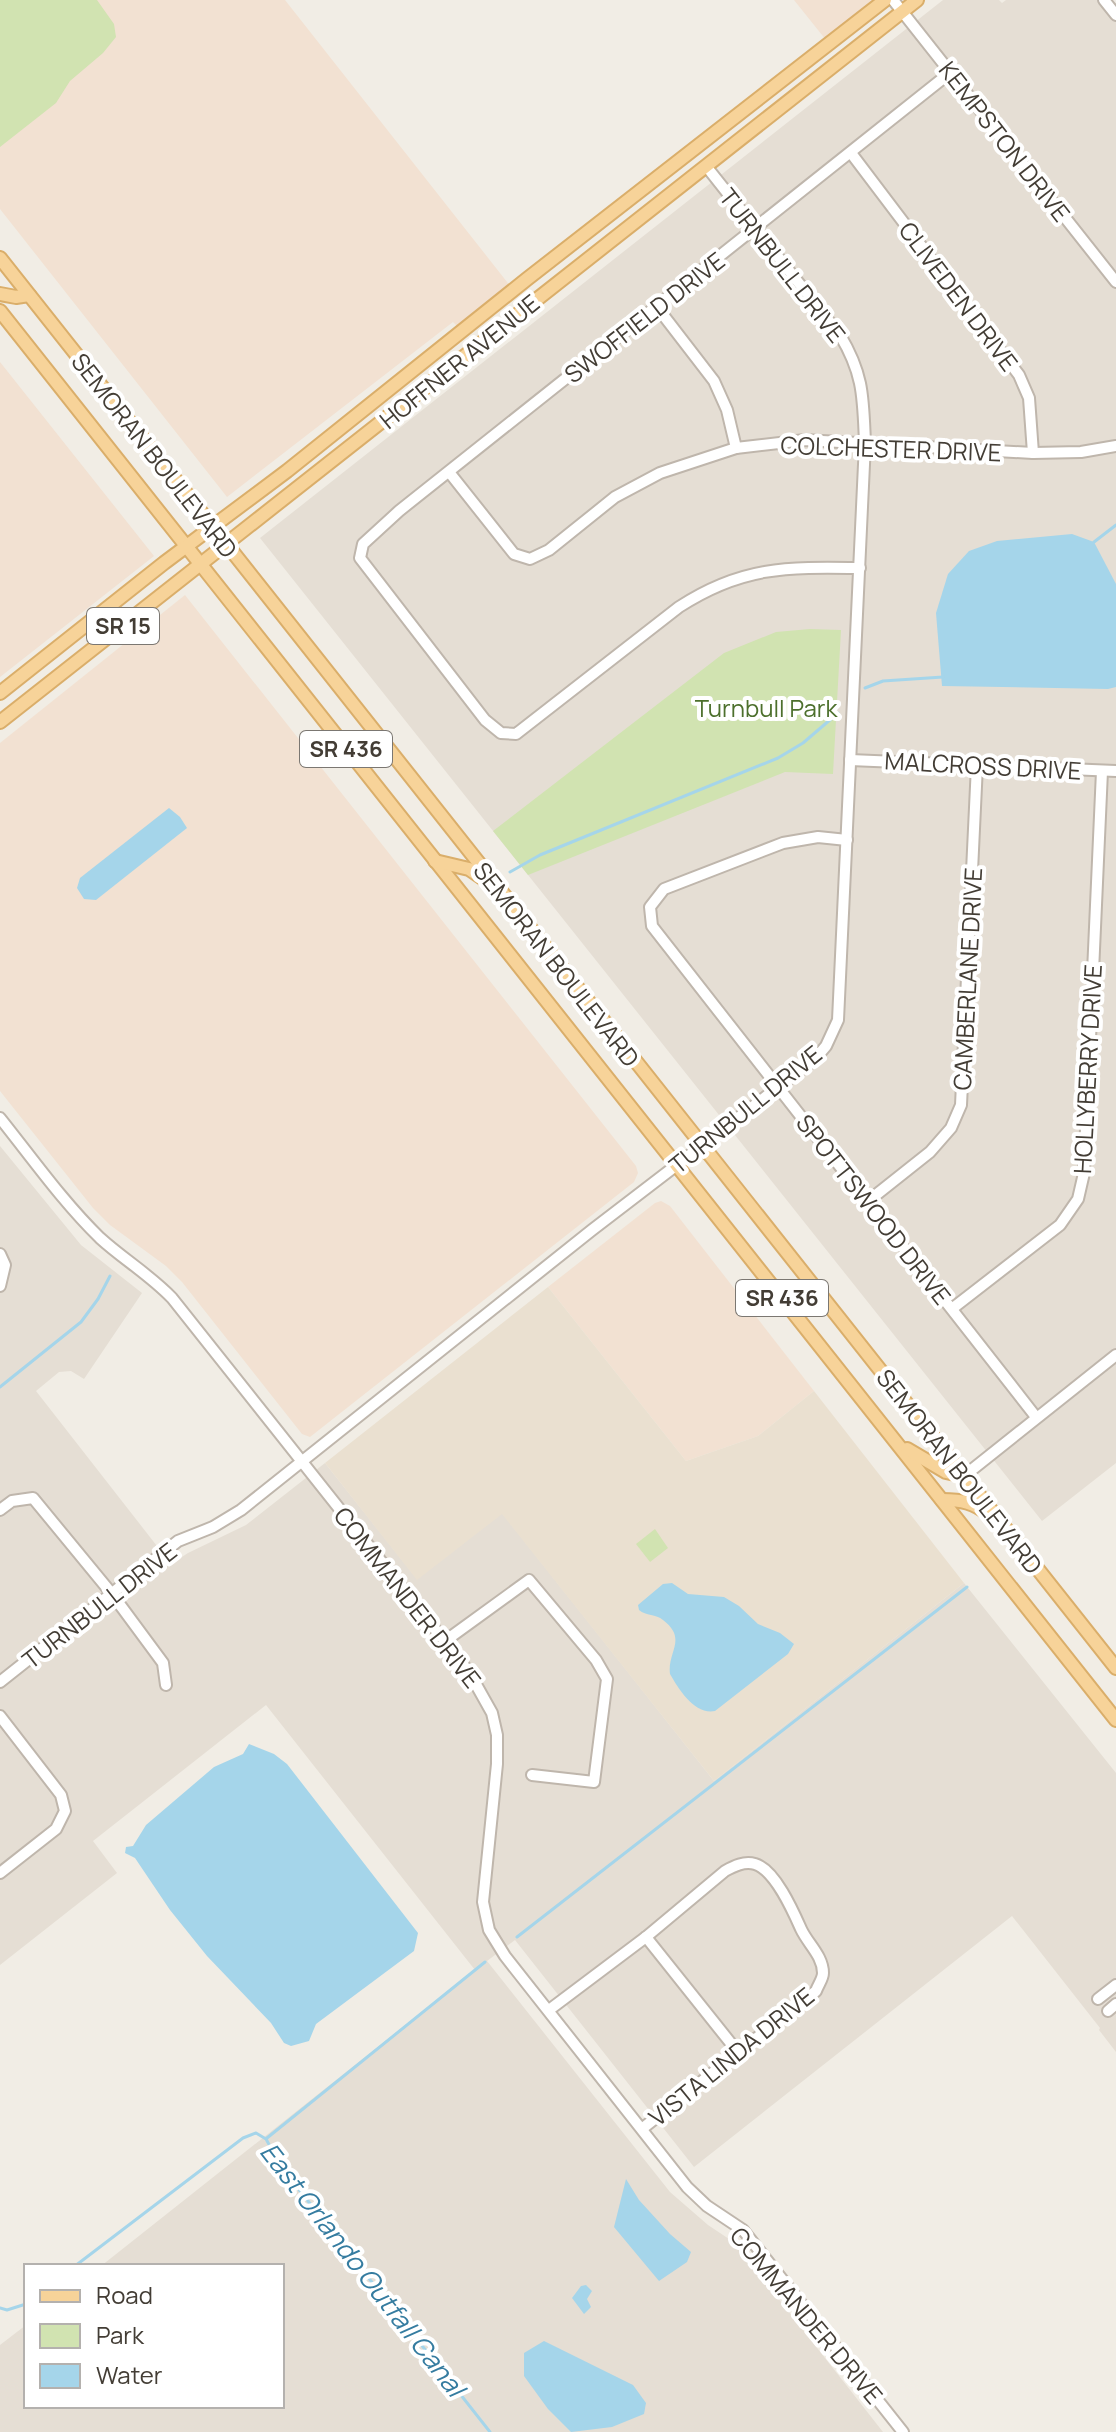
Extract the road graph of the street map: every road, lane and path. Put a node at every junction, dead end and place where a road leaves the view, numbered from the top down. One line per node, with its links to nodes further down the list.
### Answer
1 (885, 0): 8 (main road, HOFFNER AVENUE / SR 15)
2 (893, 0): 5 (street, KEMPSTON DRIVE)
3 (917, 0): 5 (main road, HOFFNER AVENUE / SR 15)
4 (1104, 0): 6 (street)
5 (902, 11): 7 (street, KEMPSTON DRIVE); 10 (main road, HOFFNER AVENUE / SR 15)
6 (1116, 15)
7 (951, 72): 9 (street, SWOFFIELD DRIVE); 14 (street, KEMPSTON DRIVE)
8 (713, 135): 12 (main road); 24 (main road, HOFFNER AVENUE / SR 15)
9 (851, 153): 11 (street, SWOFFIELD DRIVE); 22 (street, CLIVEDEN DRIVE)
10 (706, 166): 11 (street, TURNBULL DRIVE); 12 (main road, HOFFNER AVENUE / SR 15)
11 (755, 229): 17 (street, SWOFFIELD DRIVE); 19 (street, TURNBULL DRIVE)
12 (613, 239): 25 (main road, HOFFNER AVENUE / SR 15)
13 (0, 258): 16 (main road, SEMORAN BOULEVARD / SR 436)
14 (1116, 282)
15 (0, 294): 16 (main road)
16 (29, 295): 24 (main road, SEMORAN BOULEVARD / SR 436)
17 (657, 307): 21 (street); 23 (street, SWOFFIELD DRIVE)
18 (0, 311): 26 (main road, SEMORAN BOULEVARD / SR 436)
19 (865, 443): 21 (street, COLCHESTER DRIVE); 22 (street, COLCHESTER DRIVE); 28 (street, TURNBULL DRIVE)
20 (1116, 446): 22 (street, COLCHESTER DRIVE)
21 (736, 448): 23 (street, COLCHESTER DRIVE)
22 (1033, 453)
23 (449, 472): 28 (street, SWOFFIELD DRIVE)
24 (212, 527): 25 (main road, SEMORAN BOULEVARD / SR 436); 26 (main road, HOFFNER AVENUE / SR 15)
25 (226, 545): 27 (main road, HOFFNER AVENUE / SR 15); 37 (main road, SEMORAN BOULEVARD / SR 436)
26 (186, 547): 27 (main road, SEMORAN BOULEVARD / SR 436); 29 (main road, HOFFNER AVENUE / SR 15)
27 (200, 564): 30 (main road, HOFFNER AVENUE / SR 15); 36 (main road, SEMORAN BOULEVARD / SR 436)
28 (860, 568): 31 (street, TURNBULL DRIVE)
29 (0, 693)
30 (0, 722)
31 (850, 760): 32 (street, MALCROSS DRIVE); 35 (street, TURNBULL DRIVE)
32 (977, 765): 33 (street, MALCROSS DRIVE); 42 (street, CAMBERLANE DRIVE)
33 (1102, 771): 34 (street, MALCROSS DRIVE); 45 (street, HOLLYBERRY DRIVE)
34 (1116, 771)
35 (847, 840): 38 (street, TURNBULL DRIVE); 38 (street, SPOTTSWOOD DRIVE)
36 (435, 861): 37 (main road); 41 (main road, SEMORAN BOULEVARD / SR 436)
37 (497, 888): 40 (main road, SEMORAN BOULEVARD / SR 436)
38 (779, 1087): 40 (street, TURNBULL DRIVE); 42 (street, SPOTTSWOOD DRIVE)
39 (0, 1118): 49 (street, COMMANDER DRIVE)
40 (701, 1145): 41 (street, TURNBULL DRIVE); 50 (main road, SEMORAN BOULEVARD / SR 436)
41 (676, 1166): 48 (main road, SEMORAN BOULEVARD / SR 436); 49 (street, TURNBULL DRIVE)
42 (867, 1202): 45 (street, SPOTTSWOOD DRIVE)
43 (0, 1254): 44 (street)
44 (0, 1286)
45 (953, 1308): 47 (street, SPOTTSWOOD DRIVE)
46 (1116, 1355): 47 (street)
47 (1036, 1417): 50 (street)
48 (897, 1443): 50 (main road); 51 (main road, SEMORAN BOULEVARD / SR 436)
49 (302, 1461): 54 (street, TURNBULL DRIVE); 55 (street, COMMANDER DRIVE)
50 (964, 1476): 53 (main road, SEMORAN BOULEVARD / SR 436)
51 (942, 1500): 53 (main road); 60 (main road, SEMORAN BOULEVARD / SR 436)
52 (0, 1510): 54 (street)
53 (1006, 1530): 56 (main road, SEMORAN BOULEVARD / SR 436)
54 (112, 1594): 57 (street, TURNBULL DRIVE); 58 (street)
55 (445, 1641): 61 (street); 66 (street, COMMANDER DRIVE)
56 (1116, 1668)
57 (0, 1682)
58 (166, 1685)
59 (0, 1716): 62 (street)
60 (1116, 1720)
61 (532, 1775)
62 (0, 1873)
63 (646, 1937): 66 (street); 67 (street); 67 (street, VISTA LINDA DRIVE)
64 (1116, 1985): 65 (street)
65 (1098, 1999)
66 (549, 2010): 68 (street, COMMANDER DRIVE)
67 (737, 2051): 68 (street, VISTA LINDA DRIVE)
68 (643, 2128): 69 (street, COMMANDER DRIVE)
69 (903, 2432)

